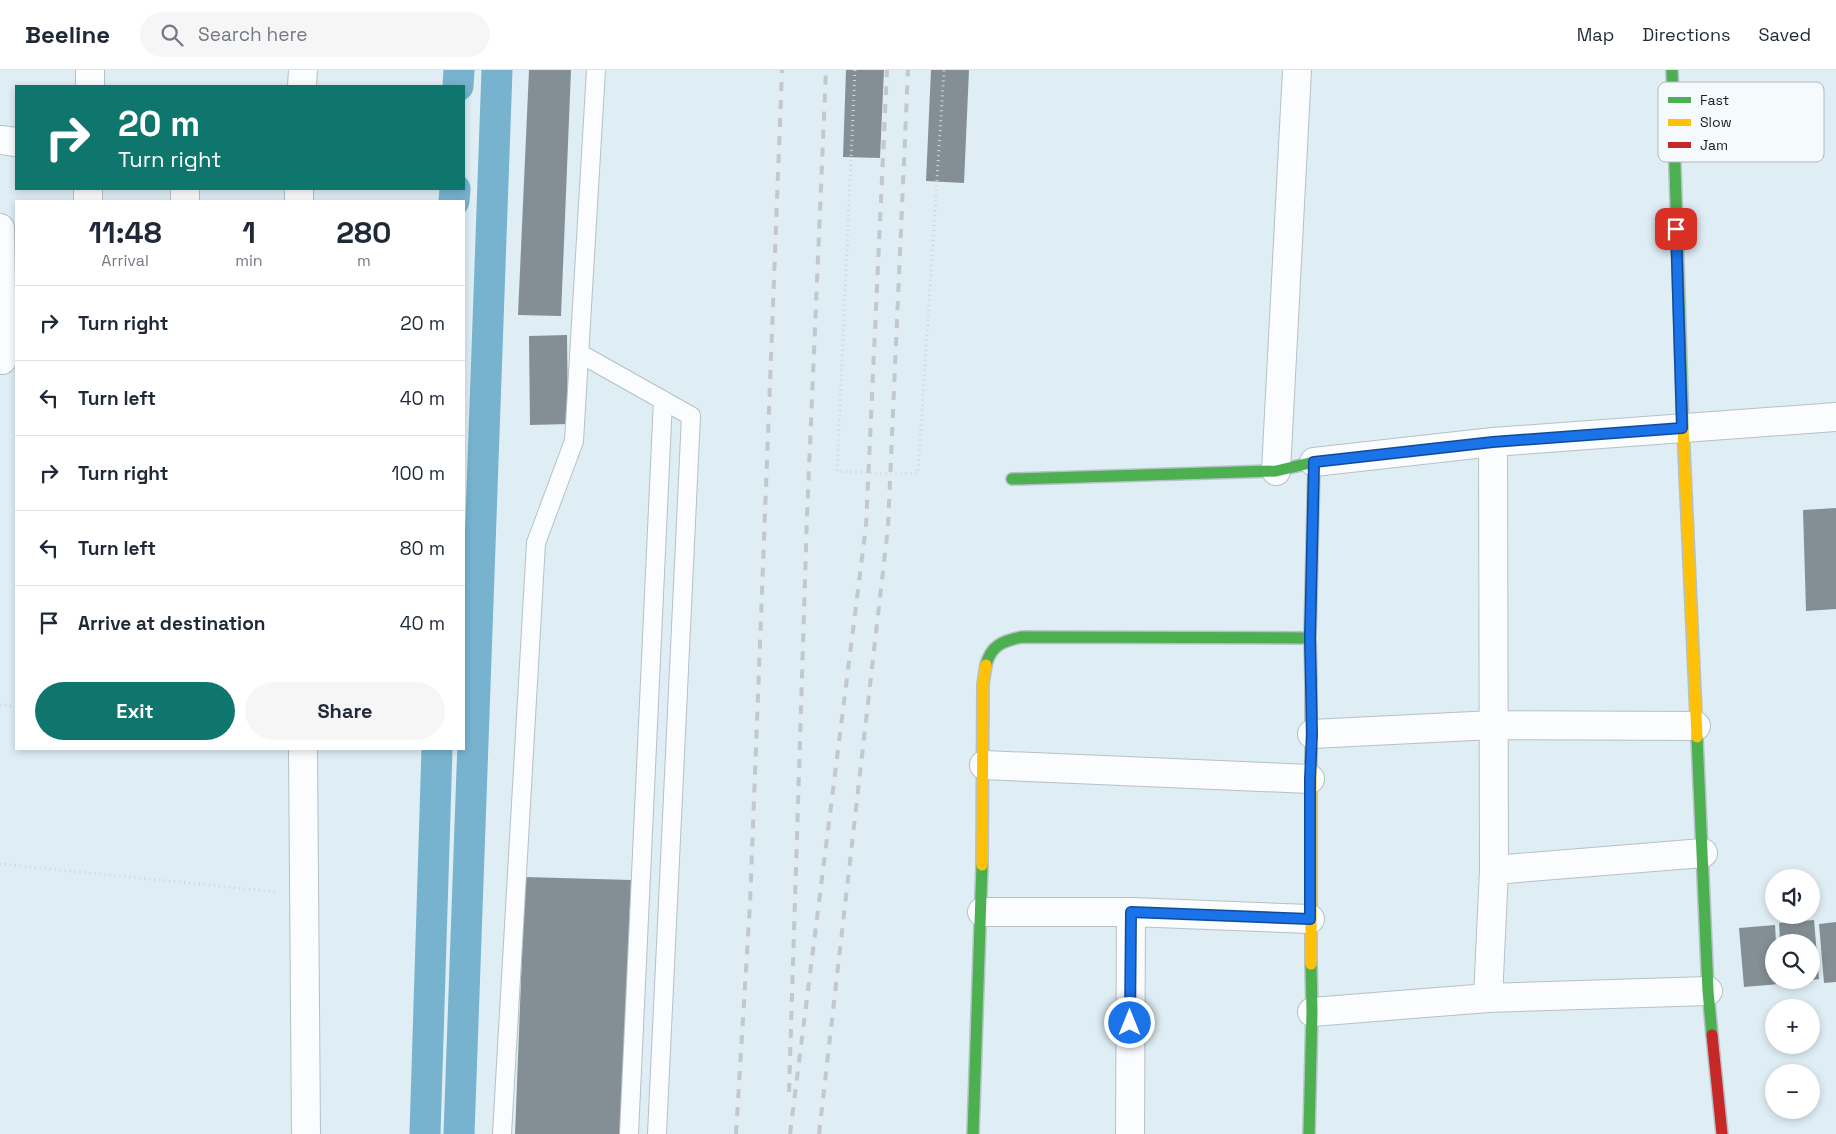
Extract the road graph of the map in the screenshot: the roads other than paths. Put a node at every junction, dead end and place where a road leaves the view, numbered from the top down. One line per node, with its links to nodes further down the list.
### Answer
1 (90, 70): 5 (street)
2 (303, 70): 6 (street)
3 (596, 70): 11 (lane)
4 (1297, 70): 18 (street)
5 (90, 85)
6 (302, 85)
7 (0, 140): 8 (street)
8 (15, 142)
9 (1675, 162): 15 (street)
10 (0, 228): 12 (street)
11 (579, 353): 13 (lane); 36 (lane)
12 (2, 360)
13 (663, 400): 37 (lane); 38 (lane)
14 (1836, 417): 15 (street)
15 (1682, 428): 16 (street); 22 (street)
16 (1493, 442): 17 (street); 21 (street)
17 (1314, 462): 18 (street); 20 (street)
18 (1276, 471): 19 (street)
19 (1012, 480)
20 (1310, 638): 23 (street); 25 (street)
21 (1493, 725): 22 (street); 23 (street); 28 (street)
22 (1696, 726): 27 (street)
23 (1312, 734): 26 (street)
24 (303, 750): 35 (street)
25 (984, 765): 26 (street); 29 (street)
26 (1310, 779): 31 (street)
27 (1703, 853): 28 (street); 32 (street)
28 (1494, 870): 33 (street)
29 (982, 912): 30 (street); 39 (street)
30 (1131, 912): 31 (street); 40 (street)
31 (1310, 919): 34 (street)
32 (1708, 991): 33 (street); 42 (street)
33 (1488, 998): 34 (street)
34 (1312, 1012): 41 (street)
35 (306, 1134)
36 (502, 1134)
37 (629, 1134)
38 (657, 1134)
39 (973, 1134)
40 (1130, 1134)
41 (1309, 1134)
42 (1722, 1134)

